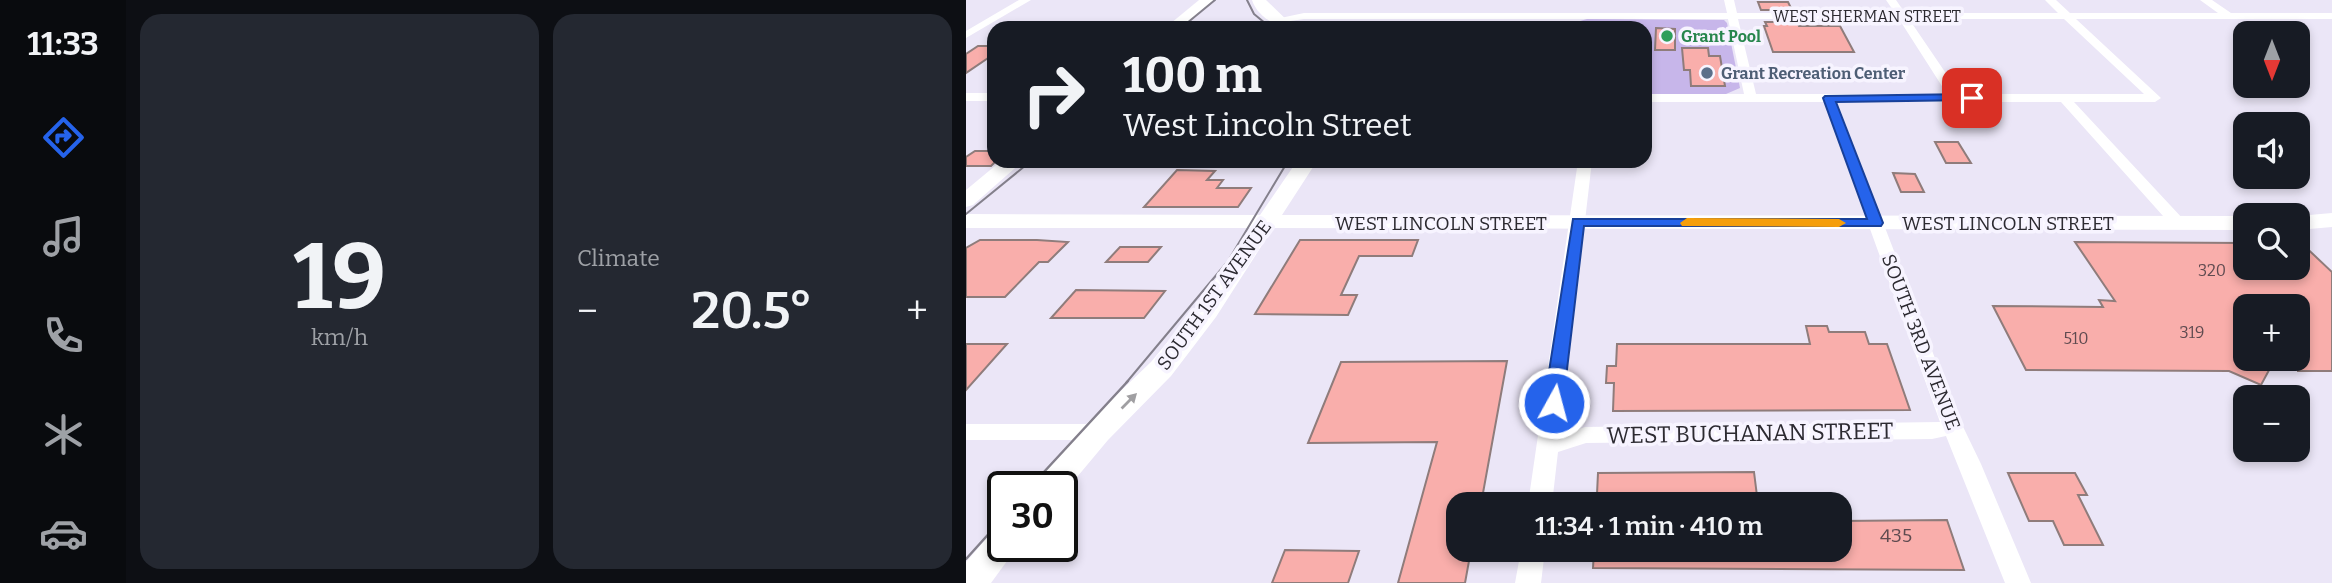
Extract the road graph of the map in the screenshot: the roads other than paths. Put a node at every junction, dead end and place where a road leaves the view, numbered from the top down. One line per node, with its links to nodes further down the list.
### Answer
1 (1026, 0): 18 (street)
2 (1208, 0): 19 (main road)
3 (1221, 0): 20 (main road)
4 (1259, 0): 21 (main road)
5 (1412, 0): 11 (street)
6 (1576, 0): 12 (street)
7 (1730, 0): 13 (street)
8 (1892, 0): 14 (street)
9 (2050, 0): 15 (street)
10 (2205, 0): 16 (street)
11 (1400, 16): 12 (street, WEST SHERMAN STREET); 22 (street, WEST SHERMAN STREET); 23 (street)
12 (1573, 16): 13 (street, WEST SHERMAN STREET); 24 (street)
13 (1733, 16): 14 (street, WEST SHERMAN STREET); 30 (street)
14 (1902, 16): 15 (street, WEST SHERMAN STREET); 32 (street)
15 (2068, 16): 16 (street, WEST SHERMAN STREET); 33 (street)
16 (2229, 16): 17 (street, WEST SHERMAN STREET)
17 (2332, 16)
18 (990, 21)
19 (1181, 21)
20 (1197, 21)
21 (1278, 21)
22 (1290, 21)
23 (1398, 21)
24 (1572, 21)
25 (987, 23): 26 (street)
26 (966, 35)
27 (966, 97): 28 (street)
28 (987, 97)
29 (1652, 98): 30 (street)
30 (1751, 98): 31 (street)
31 (1829, 98): 32 (street); 42 (street, SOUTH 3RD AVENUE)
32 (1956, 98): 33 (street)
33 (2065, 99): 43 (street)
34 (1007, 168): 37 (main road)
35 (1305, 168): 41 (main road, SOUTH 1ST AVENUE)
36 (1584, 168): 39 (street)
37 (968, 217): 41 (main road, WEST LINCOLN STREET)
38 (2332, 220): 40 (main road)
39 (1578, 222): 41 (main road, WEST LINCOLN STREET); 42 (main road, WEST LINCOLN STREET); 48 (street)
40 (2310, 222)
41 (1266, 223): 47 (main road, SOUTH 1ST AVENUE, one-way to 41)
42 (1876, 223): 43 (main road, WEST LINCOLN STREET); 45 (street, SOUTH 3RD AVENUE)
43 (2178, 223): 44 (main road, WEST LINCOLN STREET)
44 (2233, 223)
45 (1953, 427): 48 (street, WEST BUCHANAN STREET); 55 (street, SOUTH 3RD AVENUE)
46 (966, 432): 47 (street)
47 (1097, 432): 49 (main road, SOUTH 1ST AVENUE)
48 (1548, 447): 50 (street)
49 (1064, 471)
50 (1542, 492)
51 (987, 562): 53 (main road)
52 (1531, 562): 54 (street)
53 (970, 583)
54 (1528, 583)
55 (2018, 583)

